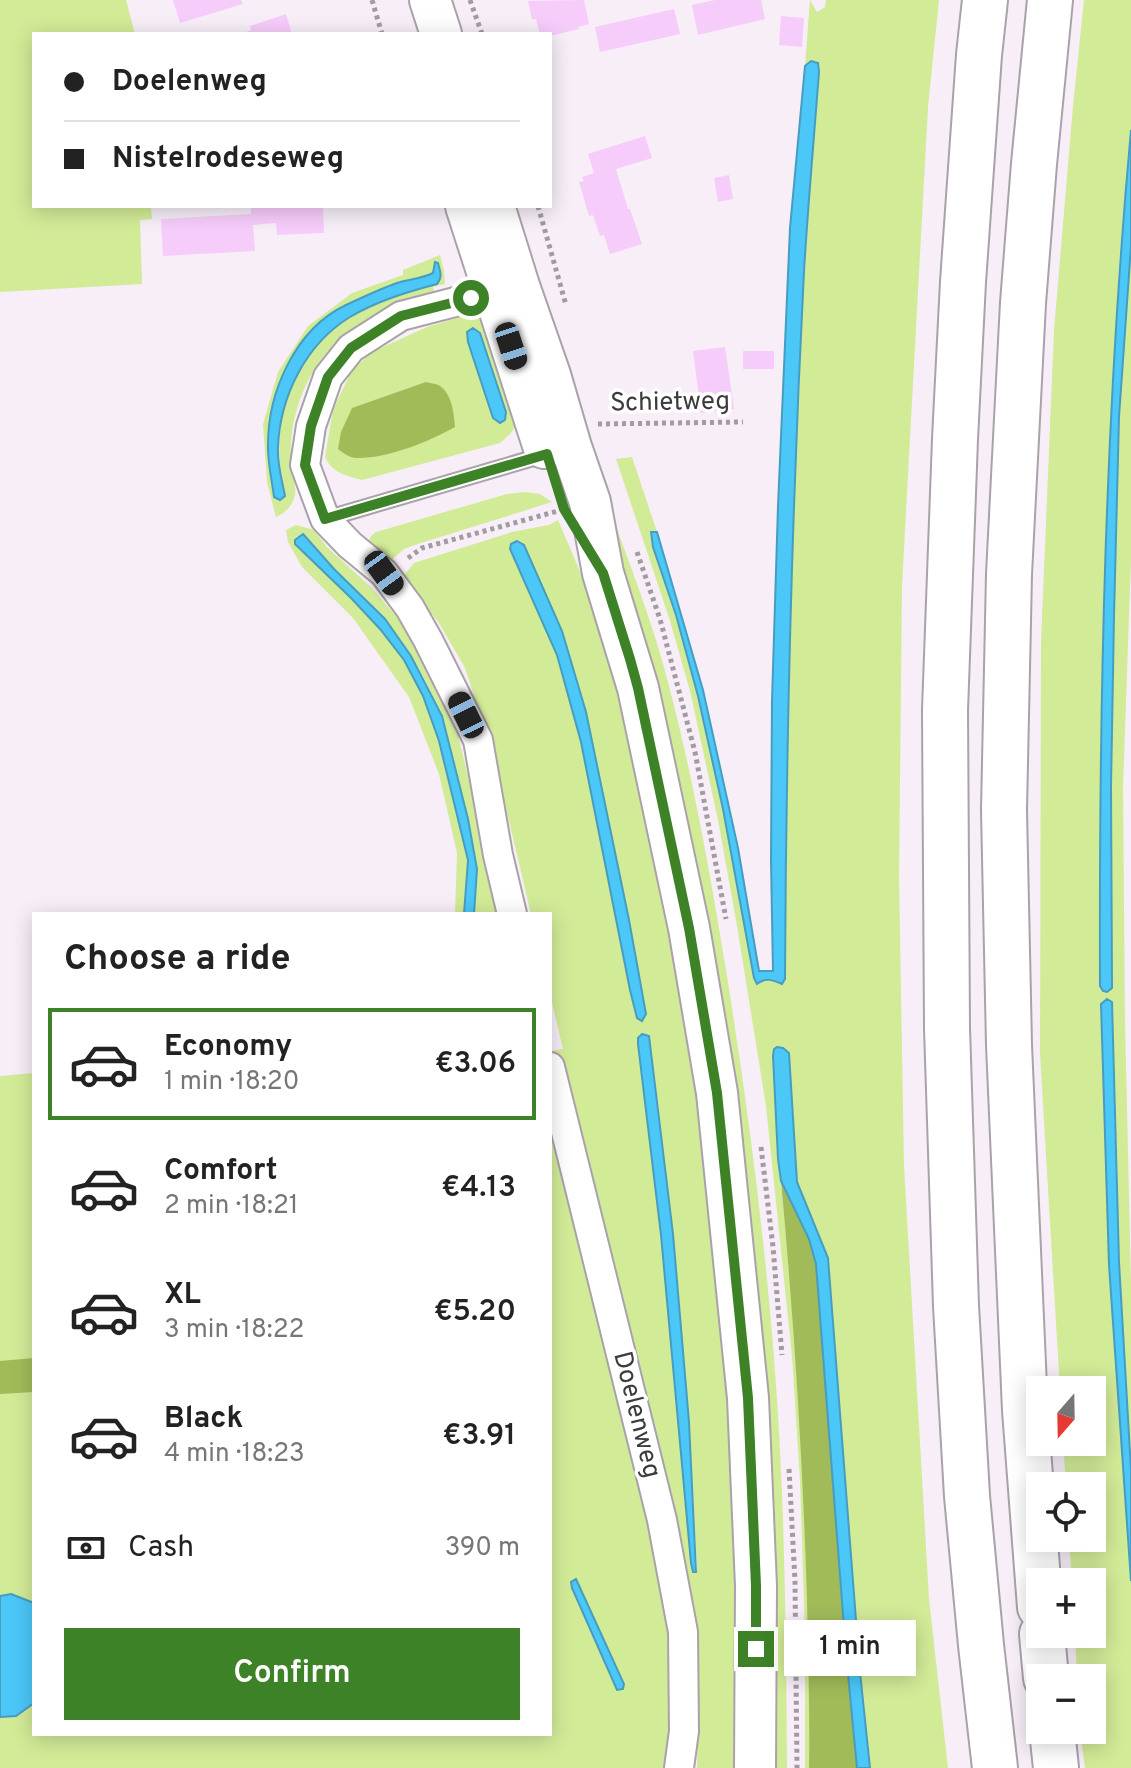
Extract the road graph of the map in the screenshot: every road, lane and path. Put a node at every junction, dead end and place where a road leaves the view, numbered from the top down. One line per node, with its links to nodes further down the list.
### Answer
1 (372, 0): 7 (path)
2 (402, 0): 8 (street)
3 (430, 0): 9 (street)
4 (470, 0): 10 (path)
5 (985, 0): 28 (highway)
6 (1050, 0): 24 (highway)
7 (381, 32)
8 (412, 32)
9 (440, 32)
10 (481, 32)
11 (467, 208): 13 (street)
12 (494, 208): 13 (street)
13 (506, 289): 15 (street); 17 (street)
14 (743, 422): 15 (path, Schietweg)
15 (571, 442): 16 (street); 17 (lane); 20 (street)
16 (564, 509): 19 (path); 20 (street)
17 (325, 519): 19 (street)
18 (636, 549): 21 (path)
19 (384, 573): 22 (street)
20 (603, 573): 27 (street)
21 (677, 677)
22 (512, 912)
23 (552, 1075): 26 (street, Doelenweg)
24 (1037, 1568)
25 (1053, 1744): 29 (highway)
26 (679, 1768)
27 (755, 1768)
28 (995, 1768)
29 (1056, 1768)

